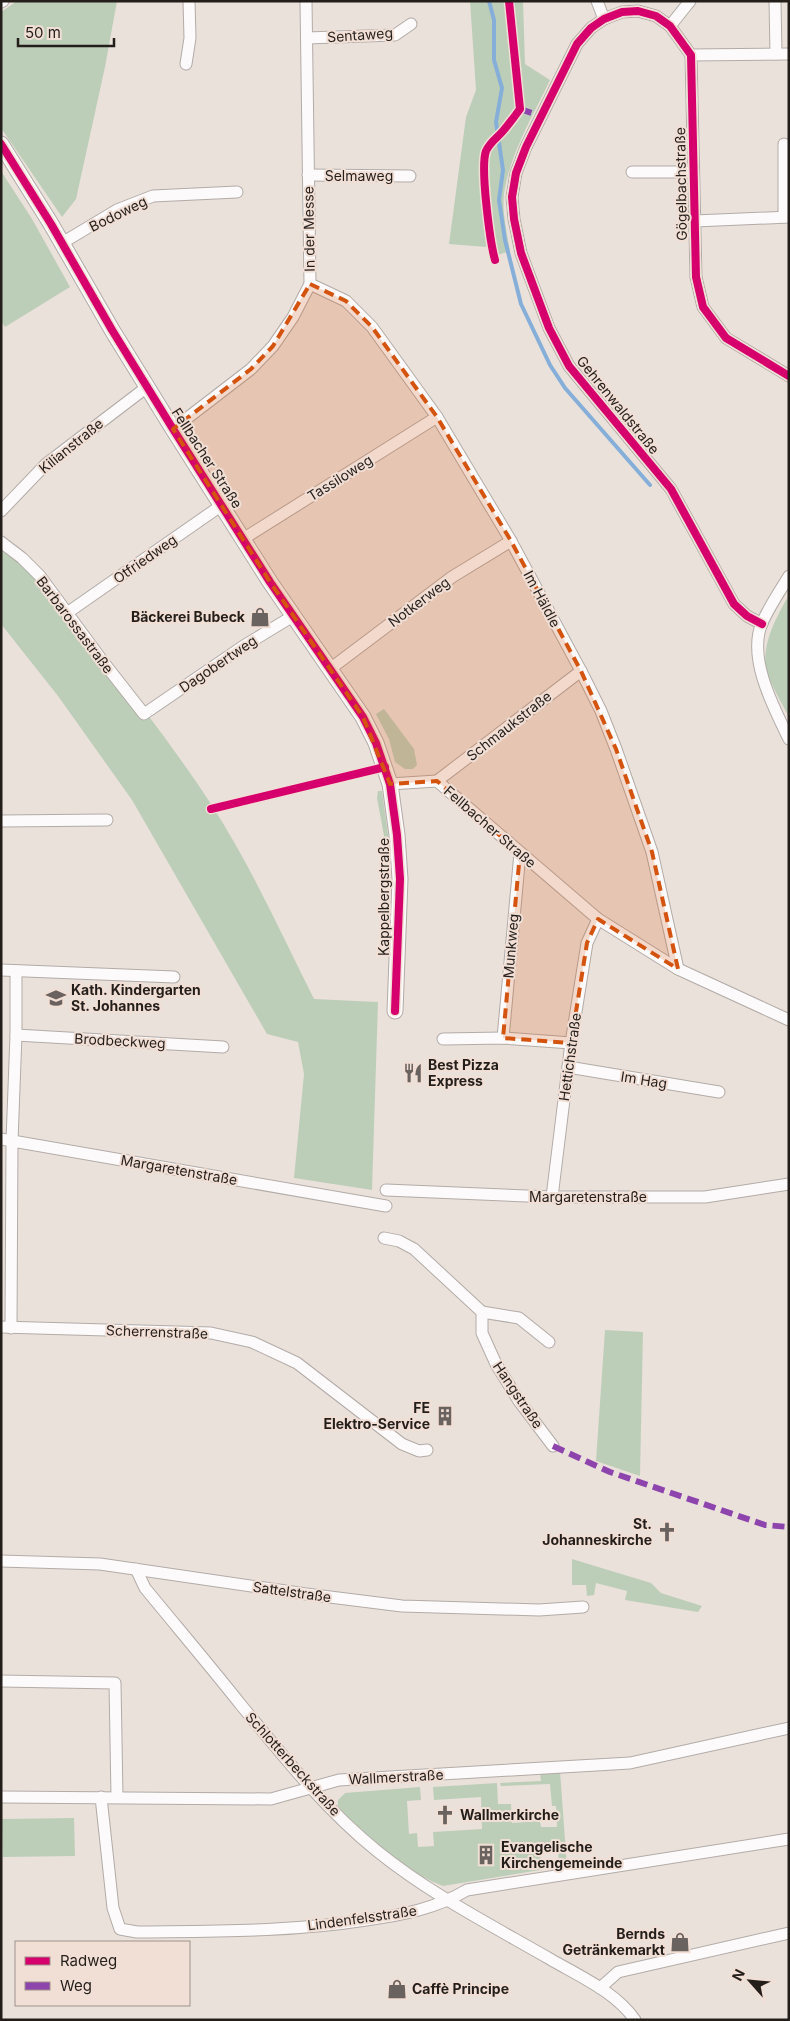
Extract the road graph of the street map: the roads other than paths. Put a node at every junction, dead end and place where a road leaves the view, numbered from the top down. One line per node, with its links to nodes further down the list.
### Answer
1 (189, 1): 13 (street)
2 (306, 1): 9 (street, In der Messe)
3 (597, 1): 6 (street)
4 (690, 1): 8 (street)
5 (775, 1): 10 (street)
6 (604, 19): 8 (street); 37 (street, Gehrenwaldstraße)
7 (411, 24): 9 (street, Sentaweg)
8 (670, 26): 12 (street)
9 (307, 38): 18 (street, In der Messe)
10 (776, 54): 11 (street); 12 (street)
11 (789, 54)
12 (691, 55): 17 (street, Gögelbachstraße)
13 (186, 64)
14 (1, 144): 23 (street, Fellbacher Straße)
15 (784, 144): 21 (street)
16 (632, 172): 17 (street, Gögelbachstraße)
17 (693, 172): 22 (street, Gögelbachstraße)
18 (308, 176): 19 (street, Selmaweg); 24 (street, In der Messe)
19 (410, 176)
20 (237, 192): 23 (street, Bodoweg)
21 (786, 217): 22 (street)
22 (695, 221): 25 (street, Gögelbachstraße)
23 (62, 243): 26 (street, Fellbacher Straße)
24 (310, 284): 27 (street, Im Häldle); 28 (street, In der Messe)
25 (789, 376)
26 (147, 387): 28 (street, Fellbacher Straße); 30 (street, Kilianstraße)
27 (437, 417): 31 (street, Tassiloweg); 32 (street, Im Häldle)
28 (173, 429): 29 (street, Fellbacher Straße)
29 (222, 505): 31 (street, Fellbacher Straße); 35 (street, Otfriedweg)
30 (1, 511)
31 (243, 539): 36 (street, Fellbacher Straße)
32 (511, 541): 38 (street, Notkerweg); 39 (street, Im Häldle)
33 (1, 542): 35 (street, Barbarossastraße)
34 (789, 576): 37 (street)
35 (67, 613): 40 (street, Barbarossastraße)
36 (293, 616): 38 (street, Fellbacher Straße); 40 (street, Dagobertweg)
37 (762, 624): 41 (street)
38 (330, 669): 43 (street, Fellbacher Straße)
39 (581, 671): 42 (street, Schmaukstraße); 48 (street, Im Häldle)
40 (144, 714)
41 (789, 739)
42 (437, 781): 43 (street, Fellbacher Straße); 46 (street, Fellbacher Straße)
43 (390, 784): 52 (street, Kappelbergstraße)
44 (107, 820): 45 (street)
45 (1, 821)
46 (520, 853): 47 (street, Fellbacher Straße); 55 (street, Munkweg)
47 (598, 918): 48 (street, Fellbacher Straße); 57 (street, Hettichstraße)
48 (678, 969): 53 (street, Fellbacher Straße)
49 (1, 970): 50 (street)
50 (16, 971): 51 (street); 54 (street)
51 (174, 977)
52 (395, 1011)
53 (789, 1020)
54 (16, 1036): 58 (street, Brodbeckweg); 61 (street)
55 (503, 1038): 56 (street); 57 (street)
56 (443, 1039)
57 (571, 1043): 59 (street, Hettichstraße)
58 (223, 1047)
59 (568, 1067): 60 (street, Im Hag); 64 (street, Hettichstraße)
60 (719, 1092)
61 (7, 1140): 65 (street, Margaretenstraße); 68 (street)
62 (789, 1184): 64 (street, Margaretenstraße)
63 (386, 1190): 64 (street, Margaretenstraße)
64 (552, 1197)
65 (386, 1206)
66 (384, 1238): 67 (street)
67 (482, 1312): 69 (street); 70 (street, Hangstraße)
68 (6, 1328): 71 (street, Scherrenstraße)
69 (549, 1342)
70 (553, 1446)
71 (428, 1450)
72 (1, 1561): 73 (street, Sattelstraße)
73 (136, 1569): 74 (street, Sattelstraße); 77 (street, Schlotterbeckstraße)
74 (583, 1607)
75 (1, 1680): 80 (street)
76 (789, 1728): 77 (street, Wallmerstraße)
77 (312, 1789): 80 (street, Wallmerstraße); 82 (street, Schlotterbeckstraße)
78 (1, 1797): 79 (street, Wallmerstraße)
79 (101, 1797): 80 (street, Wallmerstraße); 82 (street, Lindenfelsstraße)
80 (117, 1797)
81 (789, 1839): 82 (street, Lindenfelsstraße)
82 (449, 1900): 84 (street, Schlotterbeckstraße)
83 (789, 1933): 84 (street)
84 (600, 1988): 85 (street, Schlotterbeckstraße)
85 (636, 2020)

